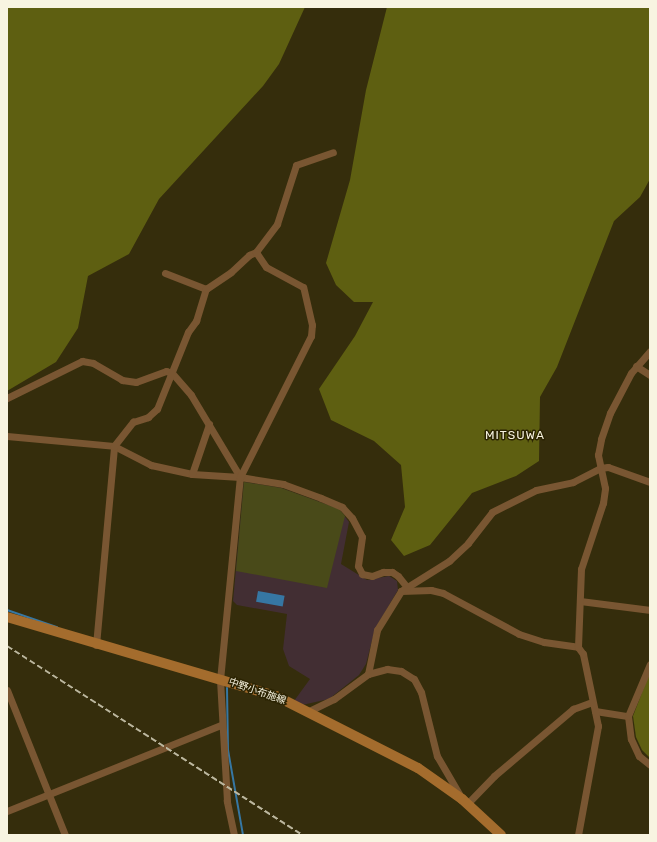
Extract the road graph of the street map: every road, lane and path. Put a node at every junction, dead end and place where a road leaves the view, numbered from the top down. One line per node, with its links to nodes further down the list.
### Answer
1 (333, 152): 2 (street)
2 (256, 252): 4 (street); 15 (street)
3 (165, 273): 4 (street)
4 (206, 289): 7 (street)
5 (650, 351): 6 (street)
6 (636, 366): 8 (street); 13 (street)
7 (172, 373): 9 (street); 10 (street); 12 (street)
8 (650, 375)
9 (7, 398)
10 (209, 424): 14 (street); 15 (street)
11 (7, 436): 12 (street)
12 (114, 446): 14 (street); 21 (street)
13 (600, 468): 16 (street); 17 (street); 18 (street)
14 (192, 474): 15 (street)
15 (240, 477): 17 (street); 25 (street)
16 (650, 482)
17 (403, 588): 22 (street); 24 (street)
18 (580, 601): 19 (street); 22 (street)
19 (650, 610)
20 (7, 617): 21 (main road, 中野小布施線)
21 (96, 645): 25 (main road, 中野小布施線)
22 (578, 647): 27 (street)
23 (650, 664): 30 (street)
24 (368, 674): 29 (street); 34 (street)
25 (220, 680): 29 (main road, 中野小布施線); 31 (street)
26 (7, 690): 33 (street)
27 (592, 702): 28 (street); 34 (street)
28 (595, 711): 30 (street); 39 (street)
29 (307, 712): 34 (main road, 中野小布施線)
30 (628, 716): 32 (street)
31 (221, 725): 33 (street); 37 (street)
32 (650, 765)
33 (48, 795): 35 (street); 36 (street)
34 (465, 802): 38 (main road, 中野小布施線)
35 (7, 811)
36 (64, 835)
37 (234, 835)
38 (501, 835)
39 (578, 835)

